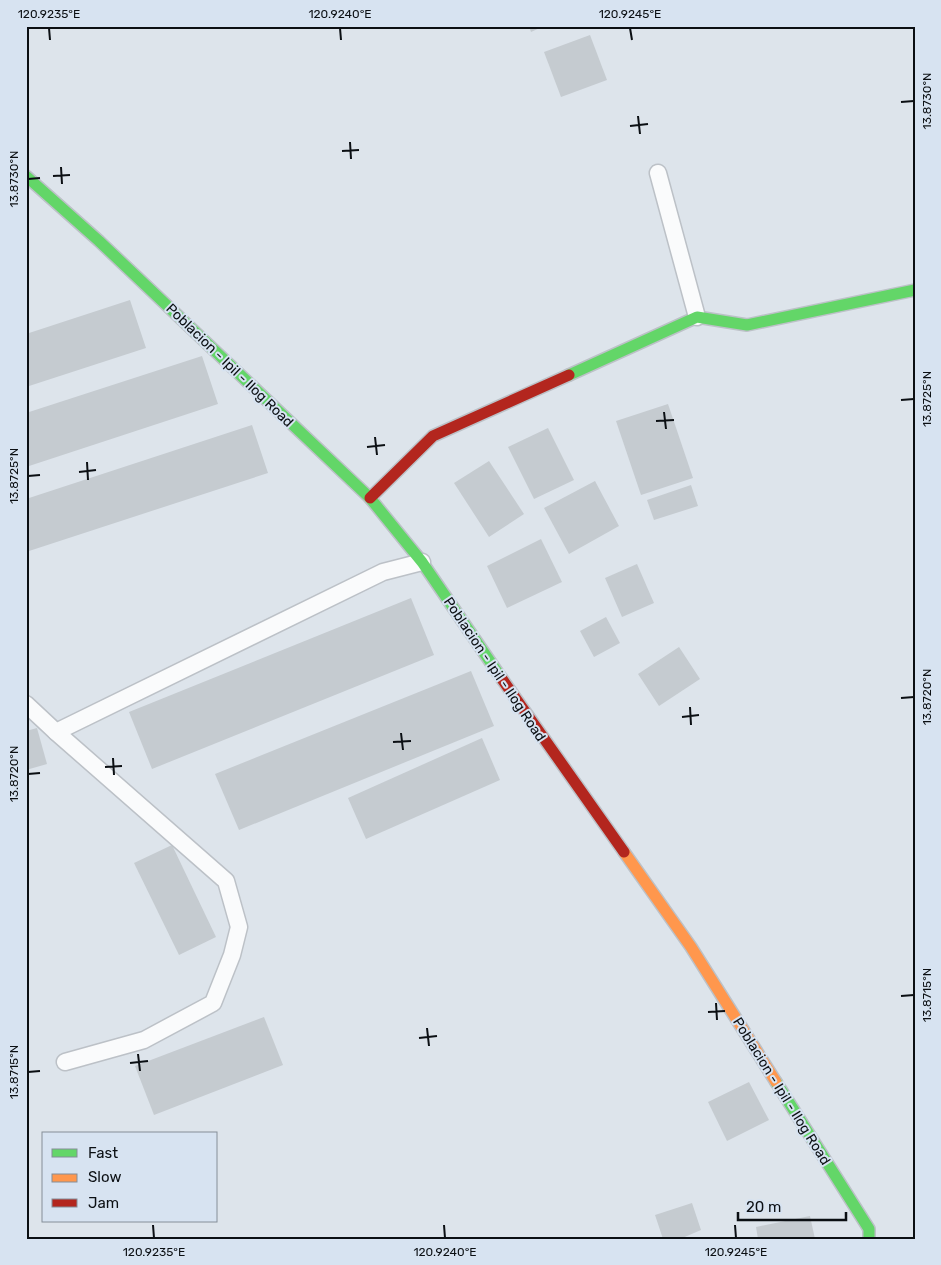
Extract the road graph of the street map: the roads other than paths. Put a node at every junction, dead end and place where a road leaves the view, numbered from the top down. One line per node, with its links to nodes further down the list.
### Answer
1 (658, 174): 4 (lane)
2 (26, 176): 5 (street, Poblacion - Ipil - Ilog Road)
3 (915, 290): 4 (street)
4 (697, 317): 5 (street)
5 (370, 498): 6 (street, Poblacion - Ipil - Ilog Road)
6 (422, 562): 8 (lane); 10 (street, Poblacion - Ipil - Ilog Road)
7 (26, 704): 8 (lane)
8 (56, 732): 9 (lane)
9 (65, 1062)
10 (870, 1239)

